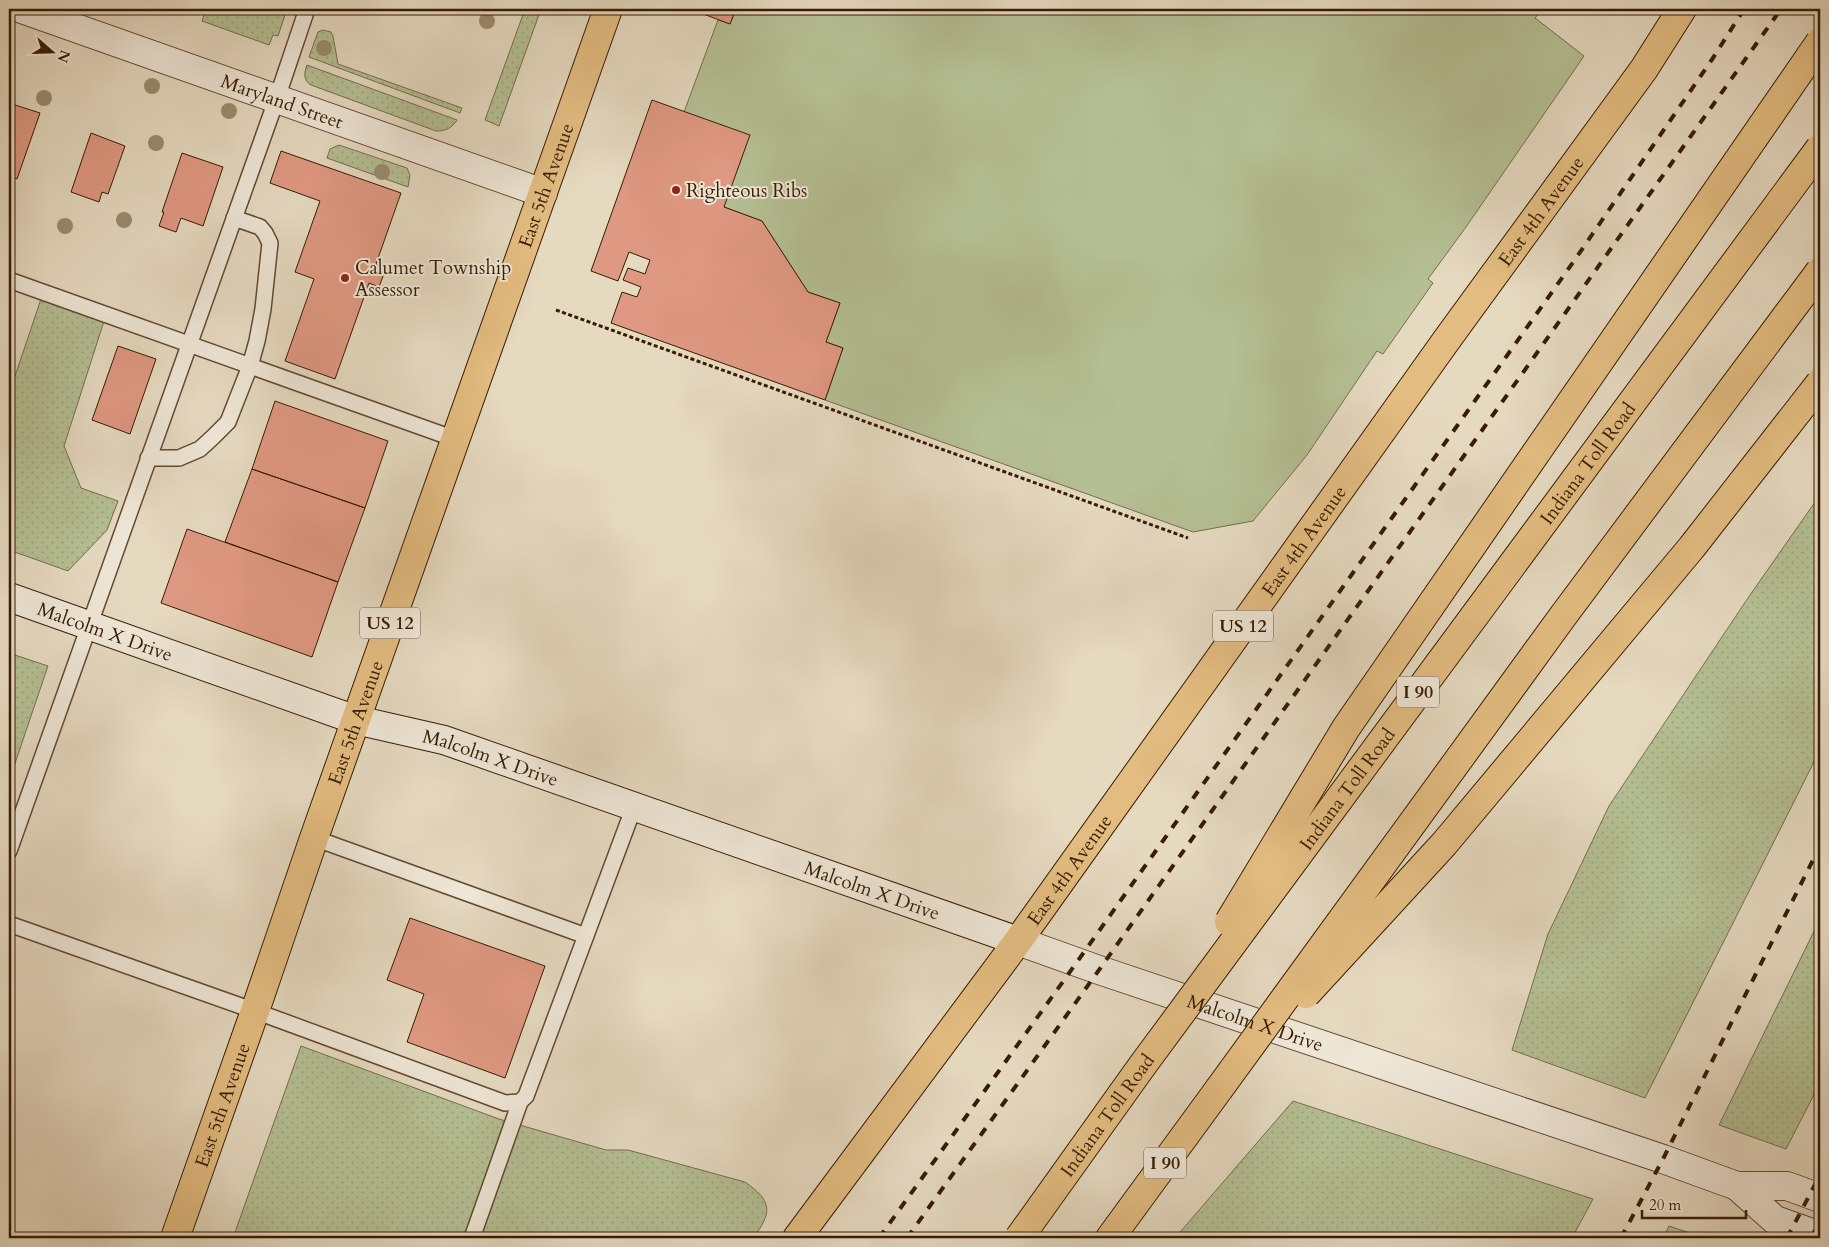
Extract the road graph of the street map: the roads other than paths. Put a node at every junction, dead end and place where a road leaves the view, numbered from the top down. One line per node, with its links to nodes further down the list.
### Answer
1 (22, 9): 6 (street, Maryland Street)
2 (307, 9): 6 (lane)
3 (608, 9): 8 (main road, East 5th Avenue / US 12)
4 (1682, 9): 25 (main road, East 4th Avenue / US 12)
5 (1820, 42): 27 (main road, bridge)
6 (277, 98): 8 (street, Maryland Street); 9 (lane)
7 (1820, 148): 27 (main road, Indiana Toll Road / I 90, bridge)
8 (543, 192): 15 (main road, East 5th Avenue / US 12)
9 (234, 218): 12 (lane); 13 (lane)
10 (1820, 272): 28 (main road, I 90, bridge)
11 (9, 280): 12 (lane)
12 (189, 345): 13 (lane); 16 (lane)
13 (250, 366): 15 (lane); 16 (lane)
14 (1820, 383): 28 (main road, bridge)
15 (455, 439): 19 (main road, East 5th Avenue / US 12)
16 (148, 458): 18 (lane)
17 (9, 597): 18 (street, Malcolm X Drive)
18 (89, 625): 19 (street, Malcolm X Drive); 22 (lane)
19 (356, 720): 20 (street, Malcolm X Drive); 21 (main road, East 5th Avenue / US 12)
20 (634, 807): 24 (lane); 25 (street, Malcolm X Drive)
21 (314, 838): 24 (lane); 26 (main road, East 5th Avenue / US 12)
22 (9, 851)
23 (9, 924): 26 (lane)
24 (586, 936): 29 (lane)
25 (1018, 941): 30 (street, Malcolm X Drive); 35 (main road, East 4th Avenue / US 12)
26 (255, 1011): 29 (lane); 33 (main road, East 5th Avenue / US 12)
27 (1142, 1066): 36 (main road, Indiana Toll Road / I 90, bridge)
28 (1219, 1089): 37 (main road, I 90)
29 (520, 1102): 34 (lane)
30 (1737, 1186): 31 (street, Malcolm X Drive); 32 (street, Malcolm X Drive)
31 (1820, 1198)
32 (1820, 1236)
33 (175, 1238)
34 (472, 1238)
35 (797, 1238)
36 (1019, 1238)
37 (1110, 1238)

